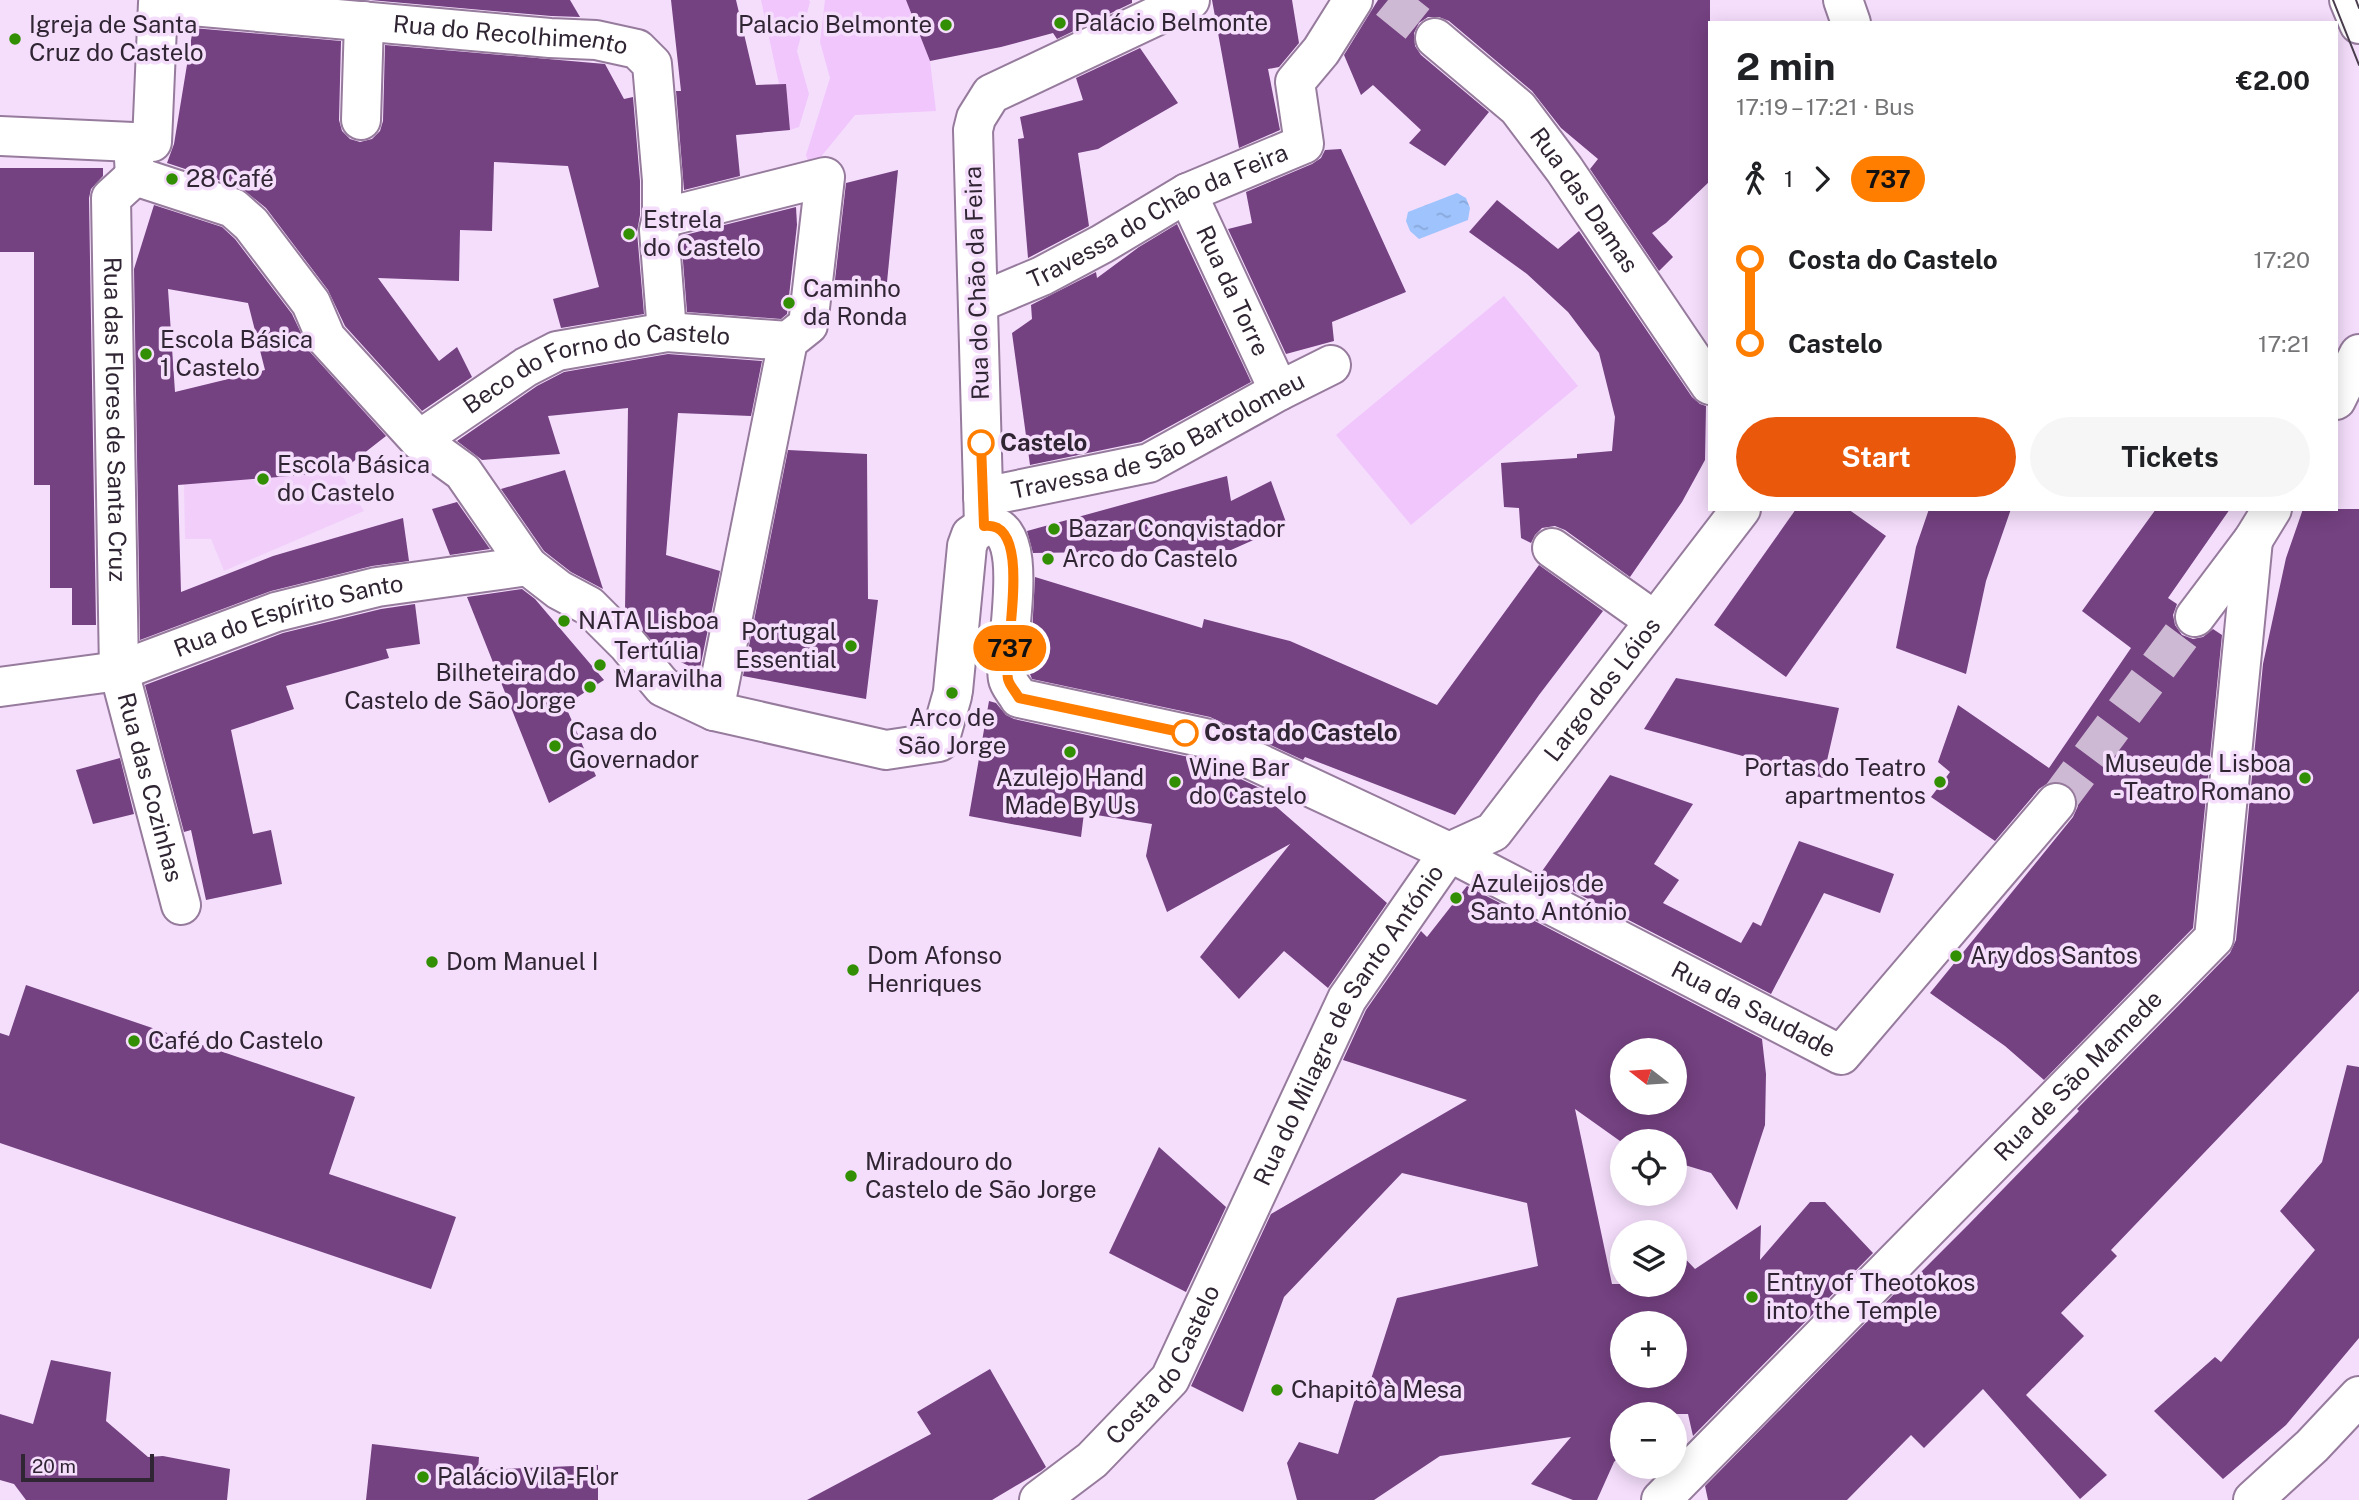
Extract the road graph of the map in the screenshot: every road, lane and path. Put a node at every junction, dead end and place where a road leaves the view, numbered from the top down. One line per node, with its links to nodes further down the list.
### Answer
1 (1191, 0): 15 (street, Rua do Chão da Feira)
2 (1353, 0): 13 (street, Travessa do Chão da Feira)
3 (1843, 0): 7 (street)
4 (2349, 0): 8 (street)
5 (158, 3): 6 (street, Rua do Recolhimento); 12 (street, Rua das Flores de Santa Cruz)
6 (365, 21): 10 (street); 14 (street, Rua do Recolhimento)
7 (1850, 21)
8 (2359, 24)
9 (1436, 38): 20 (street, Rua das Damas)
10 (360, 120)
11 (0, 136): 12 (street)
12 (134, 159): 23 (street); 31 (street, Rua das Flores de Santa Cruz)
13 (1187, 193): 15 (street, Travessa do Chão da Feira); 21 (street, Rua da Torre)
14 (662, 218): 16 (street, Rua do Recolhimento); 17 (street)
15 (978, 303): 25 (street, Rua do Chão da Feira)
16 (667, 332): 17 (street, Beco do Forno do Castelo); 23 (street, Beco do Forno do Castelo)
17 (788, 341): 33 (street)
18 (2359, 354): 22 (street)
19 (1331, 365): 21 (street, Travessa de São Bartolomeu)
20 (1708, 382)
21 (1279, 391): 25 (street, Travessa de São Bartolomeu)
22 (2338, 396)
23 (419, 440): 28 (street)
24 (1739, 511): 30 (street, Largo dos Lóios)
25 (983, 512): 33 (street); 35 (street)
26 (2262, 525): 29 (street); 40 (street, Rua de São Mamede)
27 (1552, 548): 30 (street)
28 (528, 566): 31 (street, Rua do Espírito Santo); 33 (street)
29 (2195, 617)
30 (1656, 621): 35 (street, Largo dos Lóios)
31 (119, 671): 32 (street, Rua do Espírito Santo); 36 (street, Rua das Cozinhas)
32 (0, 687)
33 (714, 711)
34 (2056, 803): 35 (street, Rua da Saudade)
35 (1449, 852): 37 (street, Rua do Milagre de Santo António)
36 (181, 905)
37 (1251, 1201): 39 (street, Costa do Castelo)
38 (2359, 1396): 41 (street)
39 (1039, 1500)
40 (1661, 1500)
41 (2253, 1500)

